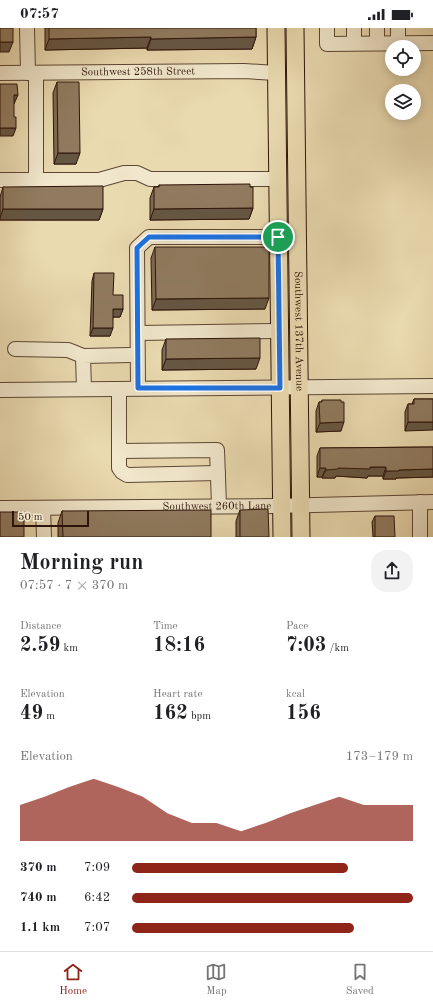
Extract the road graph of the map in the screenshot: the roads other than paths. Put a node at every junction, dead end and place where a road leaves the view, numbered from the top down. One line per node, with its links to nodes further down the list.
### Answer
1 (27, 28): 16 (street)
2 (276, 28): 14 (main road, Southwest 137th Avenue)
3 (295, 28): 27 (main road, Southwest 137th Avenue)
4 (327, 28): 9 (street)
5 (354, 28): 9 (street)
6 (377, 28): 10 (street)
7 (398, 28): 8 (street)
8 (398, 40)
9 (354, 43): 10 (street)
10 (377, 43): 11 (street)
11 (385, 43)
12 (421, 43): 13 (street)
13 (433, 43)
14 (276, 72): 16 (street, Southwest 258th Street); 17 (main road, Southwest 137th Avenue)
15 (0, 73): 16 (street, Southwest 258th Street)
16 (32, 73): 19 (street)
17 (278, 179): 19 (street); 20 (main road, Southwest 137th Avenue)
18 (0, 180): 19 (street)
19 (36, 180)
20 (278, 237): 21 (main road, Southwest 137th Avenue); 22 (street)
21 (279, 331): 22 (street); 29 (main road, Southwest 137th Avenue)
22 (138, 333): 28 (street)
23 (15, 349): 25 (street)
24 (131, 355): 25 (street)
25 (83, 356): 30 (street)
26 (433, 386): 27 (street)
27 (298, 387): 29 (street); 37 (main road, Southwest 137th Avenue)
28 (138, 388): 29 (street); 31 (street)
29 (280, 388): 38 (main road, Southwest 137th Avenue)
30 (84, 389): 31 (street); 32 (street)
31 (118, 389): 33 (street)
32 (0, 390)
33 (119, 451): 34 (street); 34 (street)
34 (218, 473): 36 (street)
35 (426, 502): 37 (street, Southwest 260th Lane); 44 (street)
36 (219, 505): 38 (street, Southwest 260th Lane); 40 (street, Southwest 260th Lane)
37 (301, 505): 38 (street, Southwest 260th Lane); 43 (main road, Southwest 137th Avenue)
38 (282, 506): 42 (main road, Southwest 137th Avenue)
39 (0, 508): 40 (street, Southwest 260th Lane)
40 (43, 508): 41 (street)
41 (44, 537)
42 (282, 537)
43 (301, 537)
44 (420, 537)

